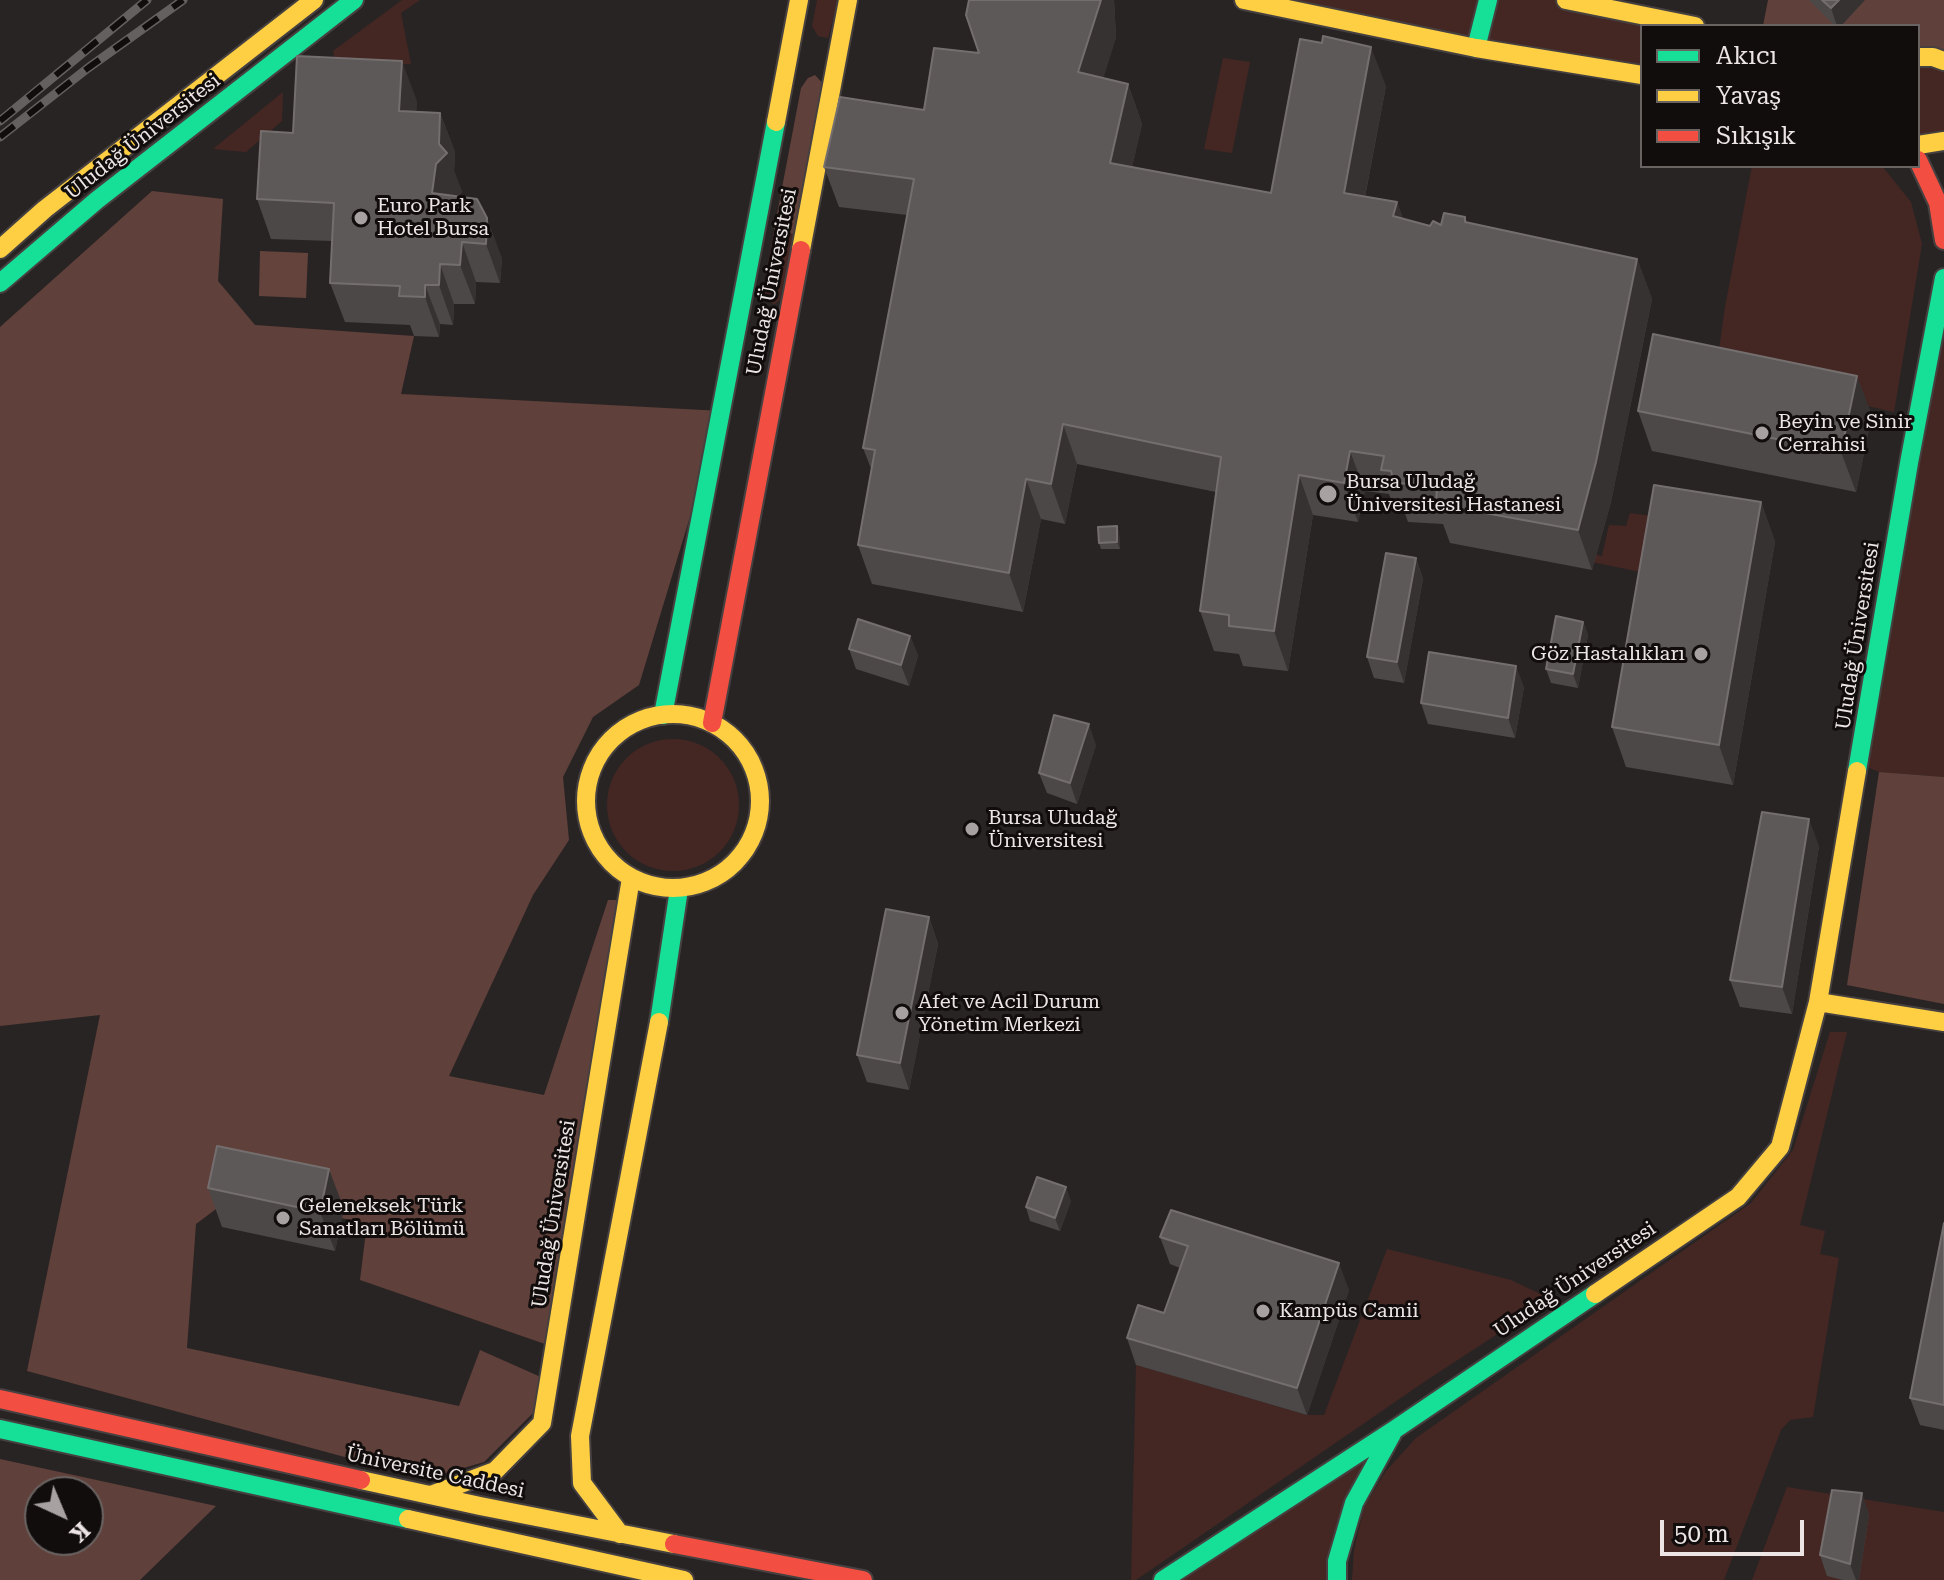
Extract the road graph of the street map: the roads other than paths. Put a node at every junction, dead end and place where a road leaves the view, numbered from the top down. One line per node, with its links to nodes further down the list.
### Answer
1 (314, 0): 18 (street, Uludağ Üniversitesi)
2 (354, 0): 20 (street, Uludağ Üniversitesi)
3 (799, 0): 11 (street, Uludağ Üniversitesi)
4 (848, 0): 12 (street, Uludağ Üniversitesi)
5 (1244, 0): 8 (street)
6 (1488, 0): 10 (street)
7 (1566, 0): 9 (street)
8 (1281, 4): 10 (street)
9 (1685, 24)
10 (1476, 48): 13 (street)
11 (787, 62): 12 (street); 21 (street, Uludağ Üniversitesi)
12 (835, 70): 22 (street, Uludağ Üniversitesi)
13 (1640, 75)
14 (1944, 141): 15 (street)
15 (1920, 145)
16 (1920, 164): 17 (street)
17 (1944, 240)
18 (0, 249)
19 (1944, 278): 29 (street, Uludağ Üniversitesi)
20 (0, 283)
21 (739, 315): 22 (street); 23 (street, Uludağ Üniversitesi)
22 (787, 323): 24 (street, Uludağ Üniversitesi)
23 (713, 522): 24 (street); 25 (street, Uludağ Üniversitesi)
24 (749, 525): 26 (street, Uludağ Üniversitesi)
25 (663, 715): 26 (street); 27 (street)
26 (712, 723): 28 (street)
27 (631, 878): 28 (street); 34 (street, Uludağ Üniversitesi)
28 (679, 889): 35 (street)
29 (1818, 1002): 30 (street); 33 (street, Uludağ Üniversitesi)
30 (1944, 1022)
31 (0, 1399): 34 (street, Üniversite Caddesi)
32 (0, 1429): 36 (street)
33 (1394, 1430): 38 (street); 39 (street, Uludağ Üniversitesi)
34 (431, 1495): 35 (street, Üniversite Caddesi)
35 (620, 1534): 37 (street, Üniversite Caddesi)
36 (684, 1580)
37 (863, 1580)
38 (1163, 1580)
39 (1337, 1580)

